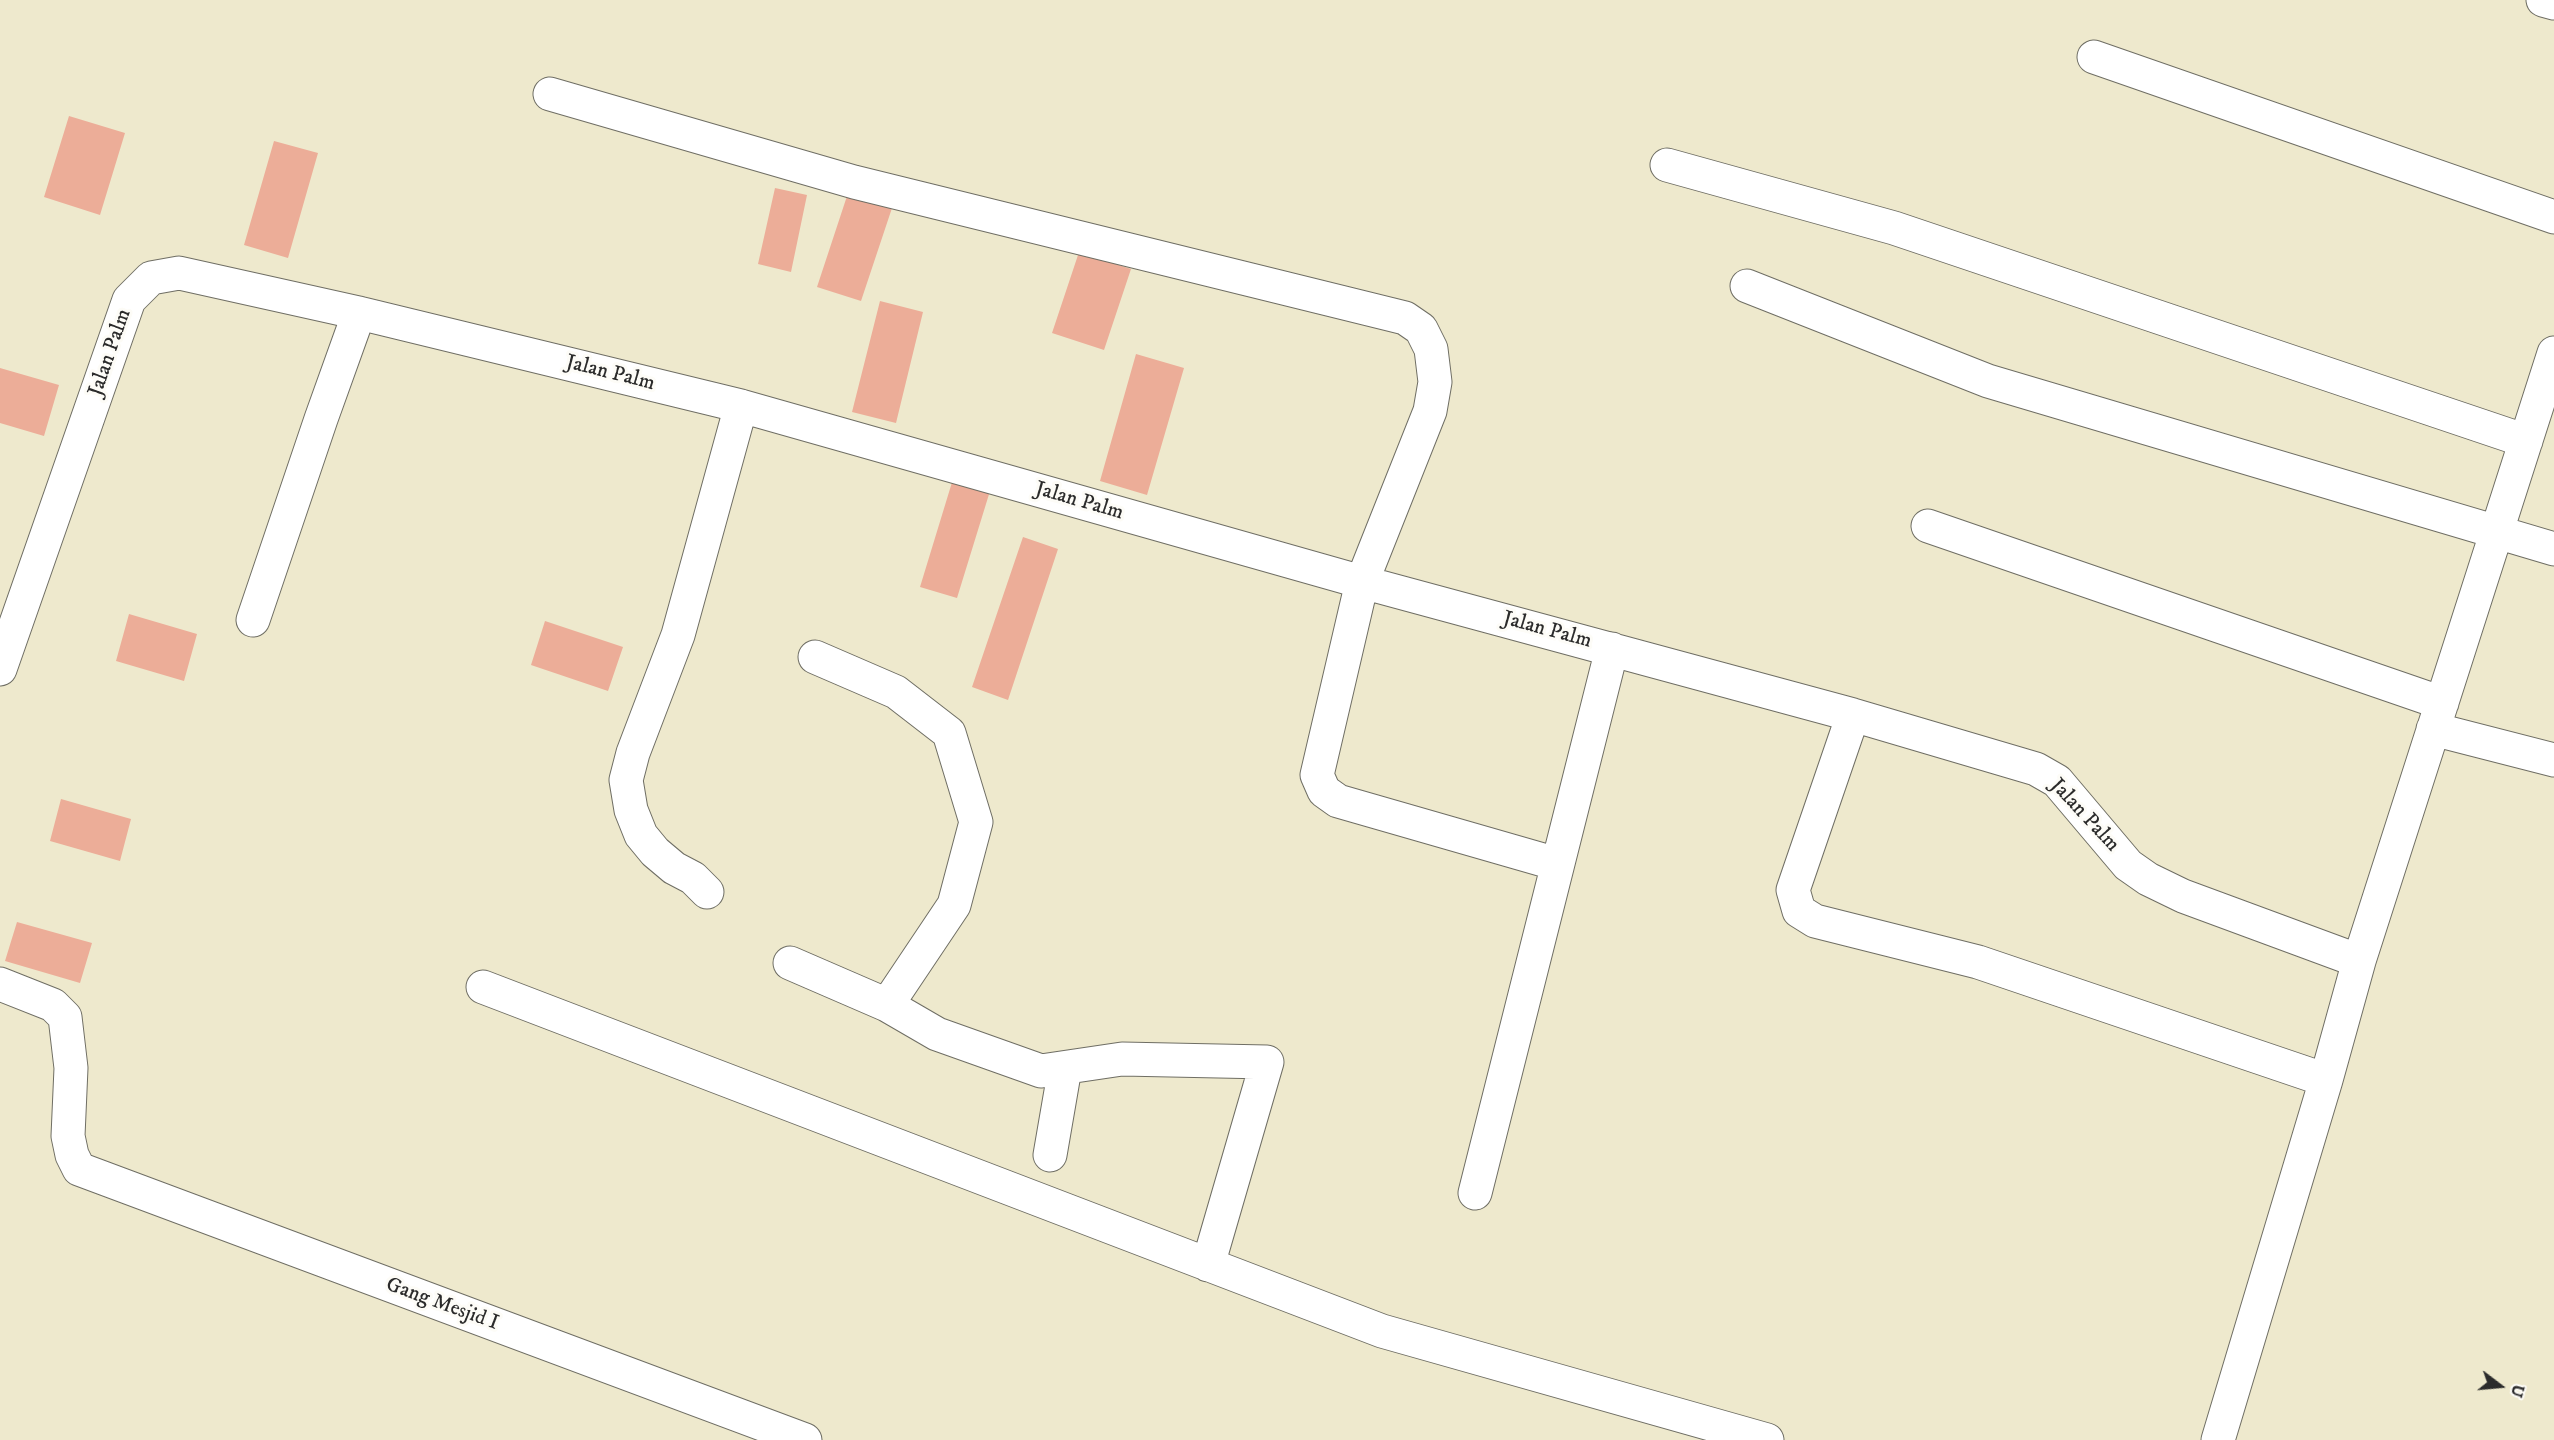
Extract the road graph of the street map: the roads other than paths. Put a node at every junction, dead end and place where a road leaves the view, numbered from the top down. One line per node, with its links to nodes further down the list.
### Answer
1 (2543, 0): 2 (street)
2 (2554, 3)
3 (2094, 57): 6 (street)
4 (550, 94): 15 (street)
5 (1667, 165): 11 (street)
6 (2554, 217)
7 (1747, 286): 13 (street)
8 (359, 313): 10 (street, Jalan Palm); 16 (street); 19 (street, Jalan Palm)
9 (2554, 353): 11 (street)
10 (741, 406): 15 (street, Jalan Palm); 24 (street)
11 (2526, 441): 13 (street)
12 (1928, 526): 21 (street)
13 (2497, 530): 14 (street); 21 (street)
14 (2554, 549)
15 (1362, 582): 17 (street, Jalan Palm); 23 (street)
16 (253, 620)
17 (1612, 649): 20 (street, Jalan Palm); 23 (street)
18 (815, 657): 29 (street)
19 (0, 669)
20 (1852, 715): 25 (street, Jalan Palm); 31 (street)
21 (2437, 716): 22 (street); 25 (street)
22 (2554, 760)
23 (1557, 864): 33 (street)
24 (707, 891)
25 (2359, 961): 31 (street)
26 (790, 963): 29 (street)
27 (0, 984): 35 (street, Gang Mesjid I)
28 (483, 987): 34 (street)
29 (887, 1005): 30 (street)
30 (1065, 1068): 32 (street); 34 (street)
31 (2326, 1080): 37 (street)
32 (1050, 1155)
33 (1474, 1193)
34 (1208, 1265): 36 (street)
35 (805, 1440)
36 (1767, 1440)
37 (2218, 1440)

